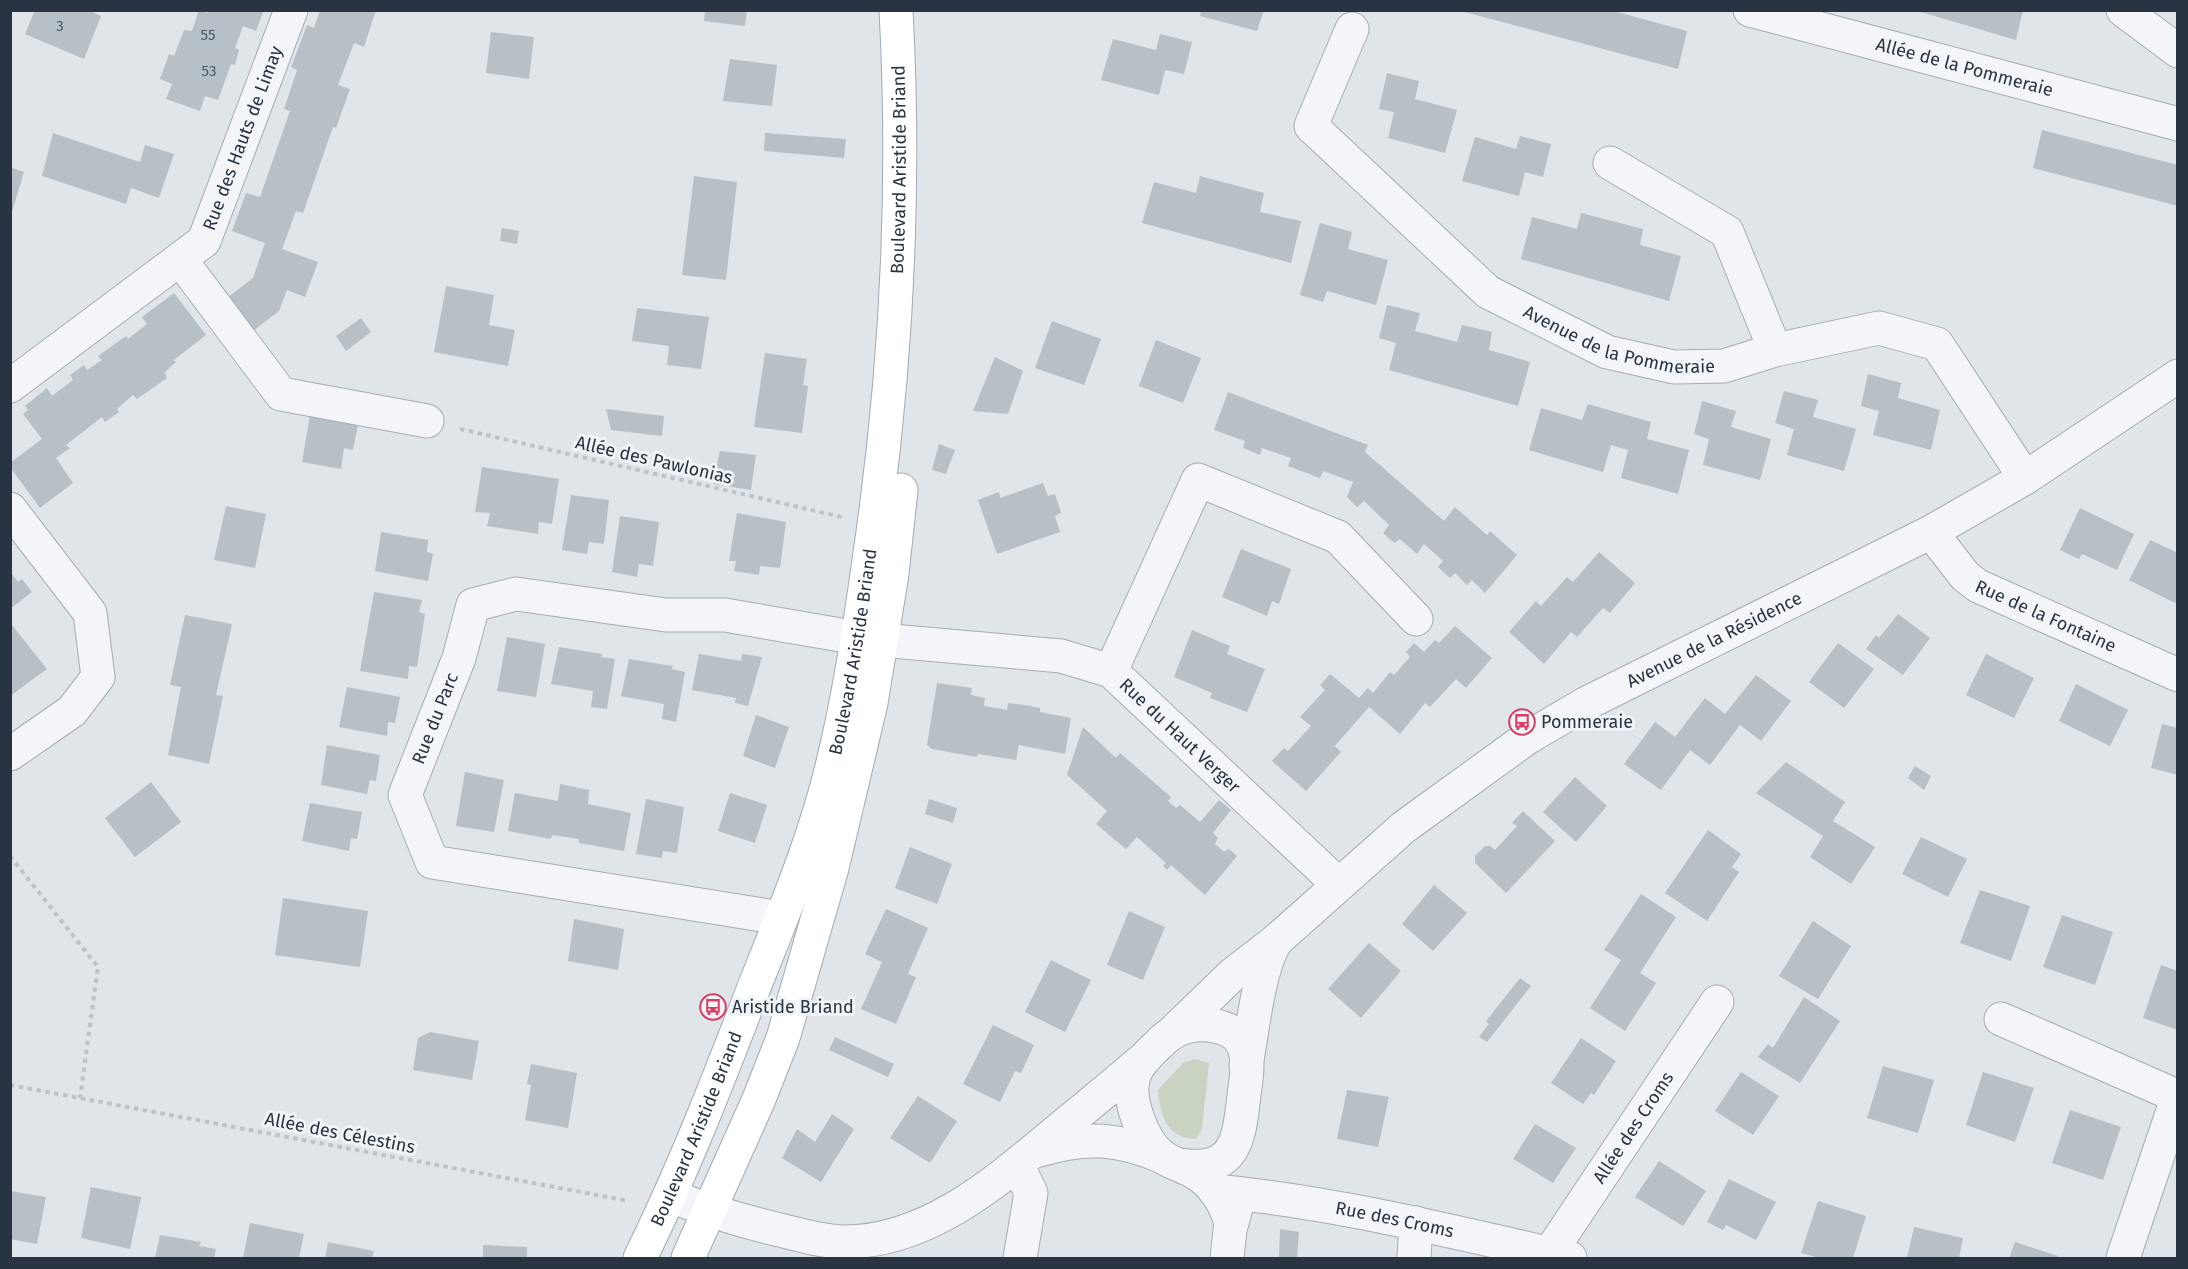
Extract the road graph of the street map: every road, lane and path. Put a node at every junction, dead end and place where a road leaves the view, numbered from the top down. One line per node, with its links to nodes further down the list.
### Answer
1 (291, 10): 10 (street, Rue des Hauts de Limay)
2 (896, 10): 17 (main road, Boulevard Aristide Briand)
3 (919, 10): 20 (main road, Boulevard Aristide Briand)
4 (1750, 10): 8 (street, Allée de la Pommeraie)
5 (2123, 10): 7 (street)
6 (1352, 30): 11 (street, Avenue de la Pommeraie)
7 (2178, 51)
8 (2178, 124)
9 (1610, 163): 11 (street)
10 (180, 259): 13 (street, Rue des Hauts de Limay); 14 (street)
11 (1775, 351): 15 (street, Avenue de la Pommeraie)
12 (2178, 376): 15 (street, Avenue de la Résidence)
13 (10, 386)
14 (427, 422): 17 (path, Allée des Pawlonias)
15 (2025, 478): 18 (street, Avenue de la Résidence)
16 (10, 509): 23 (street)
17 (875, 521): 20 (main road, Boulevard Aristide Briand)
18 (1931, 532): 22 (street, Rue de la Fontaine); 25 (street, Avenue de la Résidence)
19 (1416, 618): 21 (street)
20 (870, 639): 21 (street, Rue du Haut Verger); 26 (main road, Boulevard Aristide Briand); 26 (street, Rue du Parc); 41 (main road, Boulevard Aristide Briand)
21 (1112, 671): 25 (street, Rue du Haut Verger)
22 (2178, 675)
23 (10, 754)
24 (10, 856): 35 (path)
25 (1338, 884): 27 (street, Avenue de la Résidence)
26 (782, 918): 40 (main road, Boulevard Aristide Briand)
27 (1277, 940): 30 (street, Avenue de la Résidence); 32 (street, Avenue de la Résidence)
28 (1717, 1002): 44 (street, Allée des Croms)
29 (2001, 1018): 34 (street)
30 (1168, 1036): 31 (street); 32 (street)
31 (1140, 1062): 37 (street); 38 (street)
32 (1246, 1066): 36 (street)
33 (10, 1085): 35 (path, Allée des Célestins)
34 (2177, 1096): 50 (street)
35 (80, 1098): 40 (path, Allée des Célestins)
36 (1238, 1138): 38 (street); 39 (street)
37 (1024, 1158): 38 (street); 43 (street); 47 (street)
38 (1171, 1161): 39 (street)
39 (1228, 1203): 42 (street, Rue des Croms); 48 (street)
40 (667, 1204): 41 (street); 45 (main road, Boulevard Aristide Briand)
41 (711, 1212): 43 (street); 46 (main road, Boulevard Aristide Briand)
42 (1416, 1224): 44 (street, Rue des Croms); 49 (street)
43 (864, 1249)
44 (1560, 1256)
45 (640, 1258)
46 (688, 1258)
47 (1020, 1258)
48 (1227, 1258)
49 (1414, 1258)
50 (2123, 1258)

